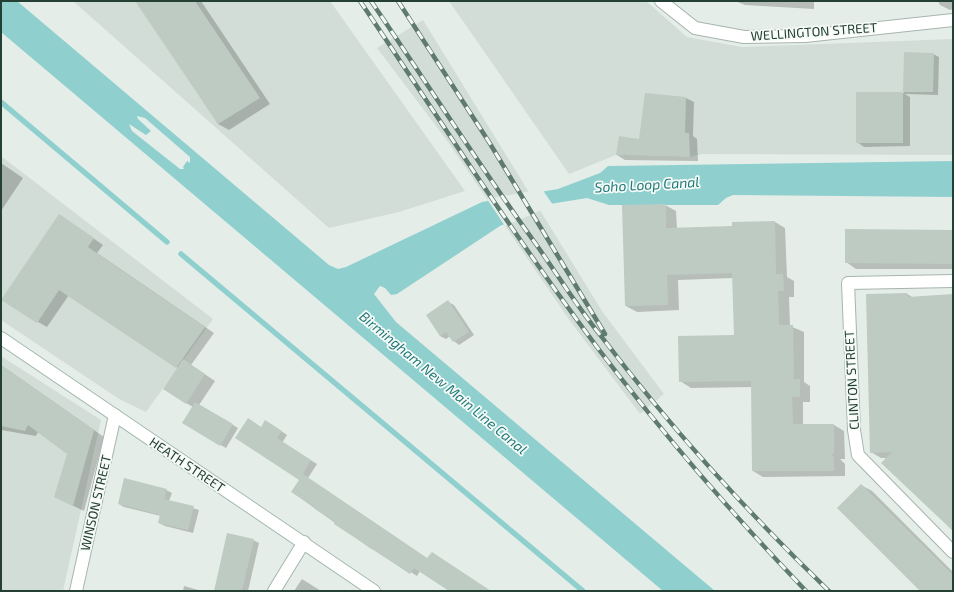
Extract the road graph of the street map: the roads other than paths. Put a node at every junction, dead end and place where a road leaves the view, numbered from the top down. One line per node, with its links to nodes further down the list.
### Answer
1 (661, 1): 2 (street, WELLINGTON STREET)
2 (953, 20)
3 (953, 281): 7 (street, CLINTON STREET)
4 (1, 338): 5 (street, HEATH STREET)
5 (115, 415): 6 (street, HEATH STREET); 8 (street, WINSON STREET)
6 (304, 542): 9 (street); 10 (street, HEATH STREET)
7 (953, 552)
8 (76, 591)
9 (274, 591)
10 (374, 591)

